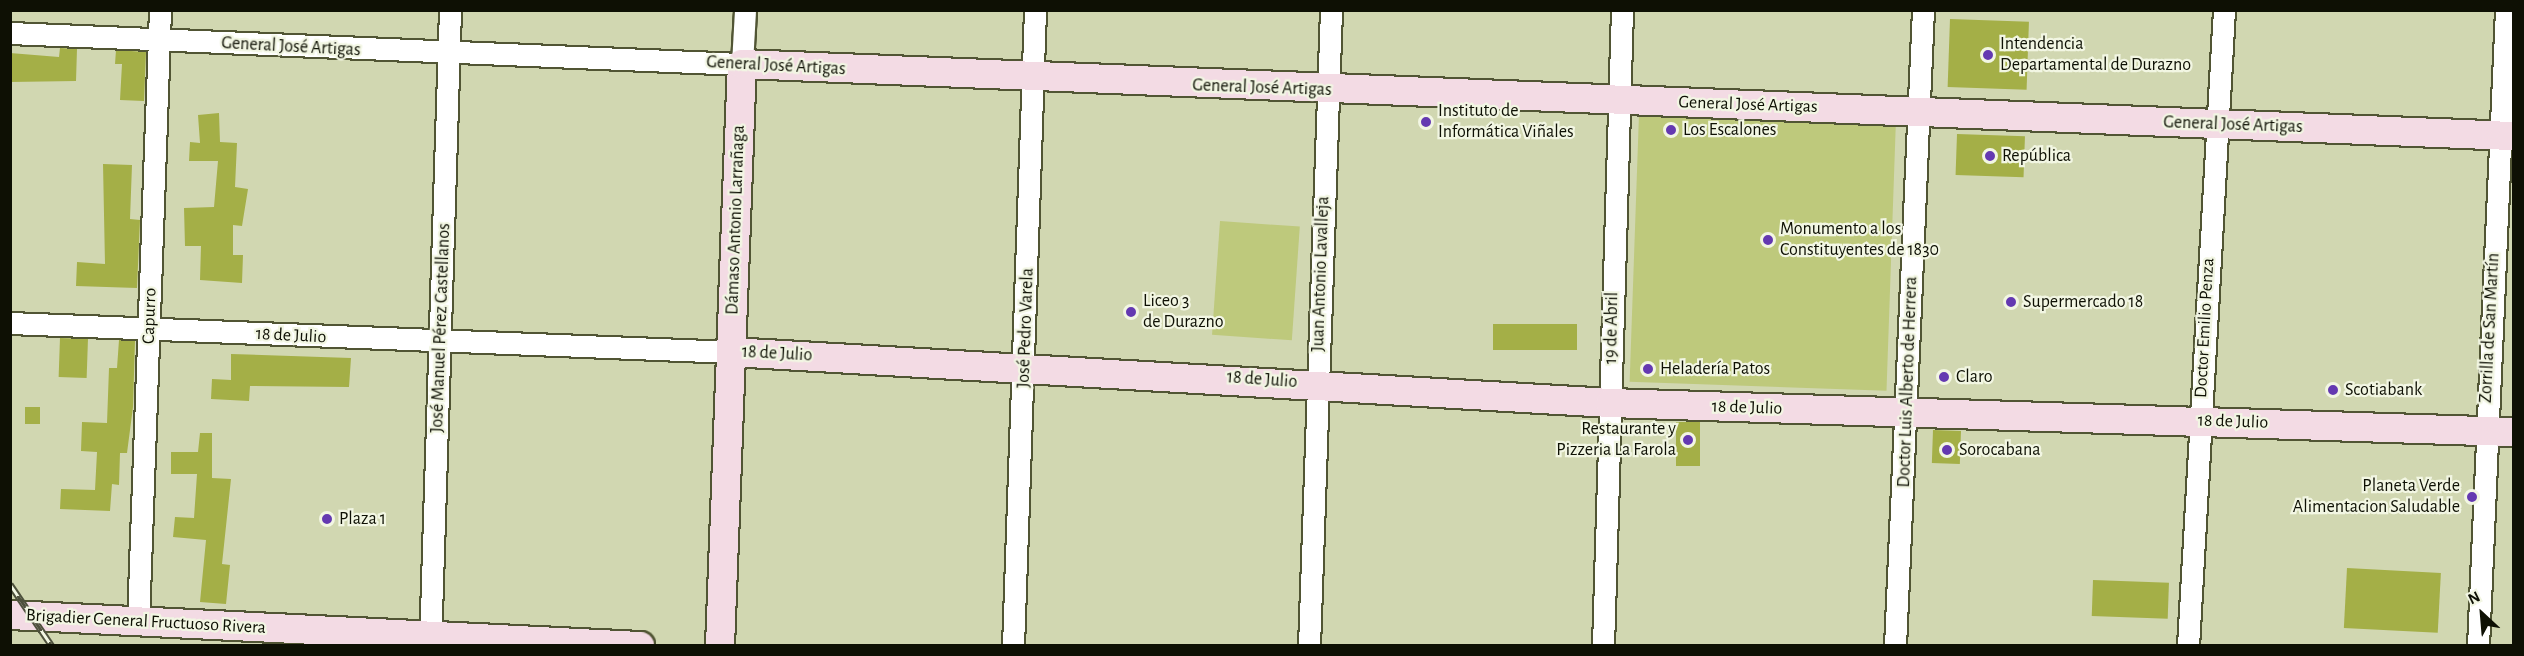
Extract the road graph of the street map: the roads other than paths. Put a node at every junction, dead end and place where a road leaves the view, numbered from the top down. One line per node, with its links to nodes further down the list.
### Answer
1 (160, 10): 11 (street, Capurro)
2 (450, 10): 12 (street, José Manuel Pérez Castellanos)
3 (745, 10): 13 (street, Dámaso Antonio Larrañaga)
4 (1035, 10): 14 (street, José Pedro Varela)
5 (1331, 10): 15 (street, Juan Antonio Lavalleja)
6 (1622, 10): 16 (street, 19 de Abril)
7 (1923, 10): 17 (street, Doctor Luis Alberto de Herrera)
8 (2224, 10): 18 (street, Doctor Emilio Penza)
9 (2506, 10): 19 (street, Zorrilla de San Martín)
10 (10, 33): 11 (street, General José Artigas)
11 (159, 40): 12 (street, General José Artigas); 21 (street, Capurro)
12 (448, 54): 13 (street, General José Artigas); 22 (street, José Manuel Pérez Castellanos)
13 (742, 63): 14 (street, General José Artigas); 23 (street, Dámaso Antonio Larrañaga)
14 (1033, 79): 15 (street, General José Artigas); 24 (street, José Pedro Varela)
15 (1328, 90): 16 (street, General José Artigas); 25 (street, Juan Antonio Lavalleja)
16 (1618, 99): 17 (street, General José Artigas); 26 (street, 19 de Abril)
17 (1918, 112): 18 (street, General José Artigas); 27 (street, Doctor Luis Alberto de Herrera)
18 (2216, 125): 19 (street, General José Artigas); 28 (street, Doctor Emilio Penza)
19 (2506, 136): 29 (street, Zorrilla de San Martín)
20 (10, 323): 21 (street, 18 de Julio)
21 (149, 329): 22 (street, 18 de Julio); 32 (street, Capurro)
22 (442, 344): 23 (street, 18 de Julio); 33 (street, José Manuel Pérez Castellanos)
23 (731, 352): 24 (street, 18 de Julio); 35 (street, Dámaso Antonio Larrañaga)
24 (1026, 365): 25 (street, 18 de Julio); 36 (street, José Pedro Varela)
25 (1317, 384): 26 (street, 18 de Julio); 37 (street, Juan Antonio Lavalleja)
26 (1610, 403): 27 (street, 18 de Julio); 38 (street, 19 de Abril)
27 (1908, 413): 28 (street, 18 de Julio); 39 (street, Doctor Luis Alberto de Herrera)
28 (2199, 421): 29 (street, 18 de Julio); 40 (street, Doctor Emilio Penza)
29 (2484, 431): 30 (street, 18 de Julio); 41 (street, Zorrilla de San Martín)
30 (2514, 432)
31 (10, 615): 32 (street, Brigadier General Fructuoso Rivera)
32 (138, 621): 33 (street, Brigadier General Fructuoso Rivera)
33 (430, 642): 34 (street, Brigadier General Fructuoso Rivera)
34 (640, 645)
35 (720, 645)
36 (1013, 645)
37 (1309, 645)
38 (1603, 645)
39 (1895, 645)
40 (2188, 645)
41 (2478, 645)

